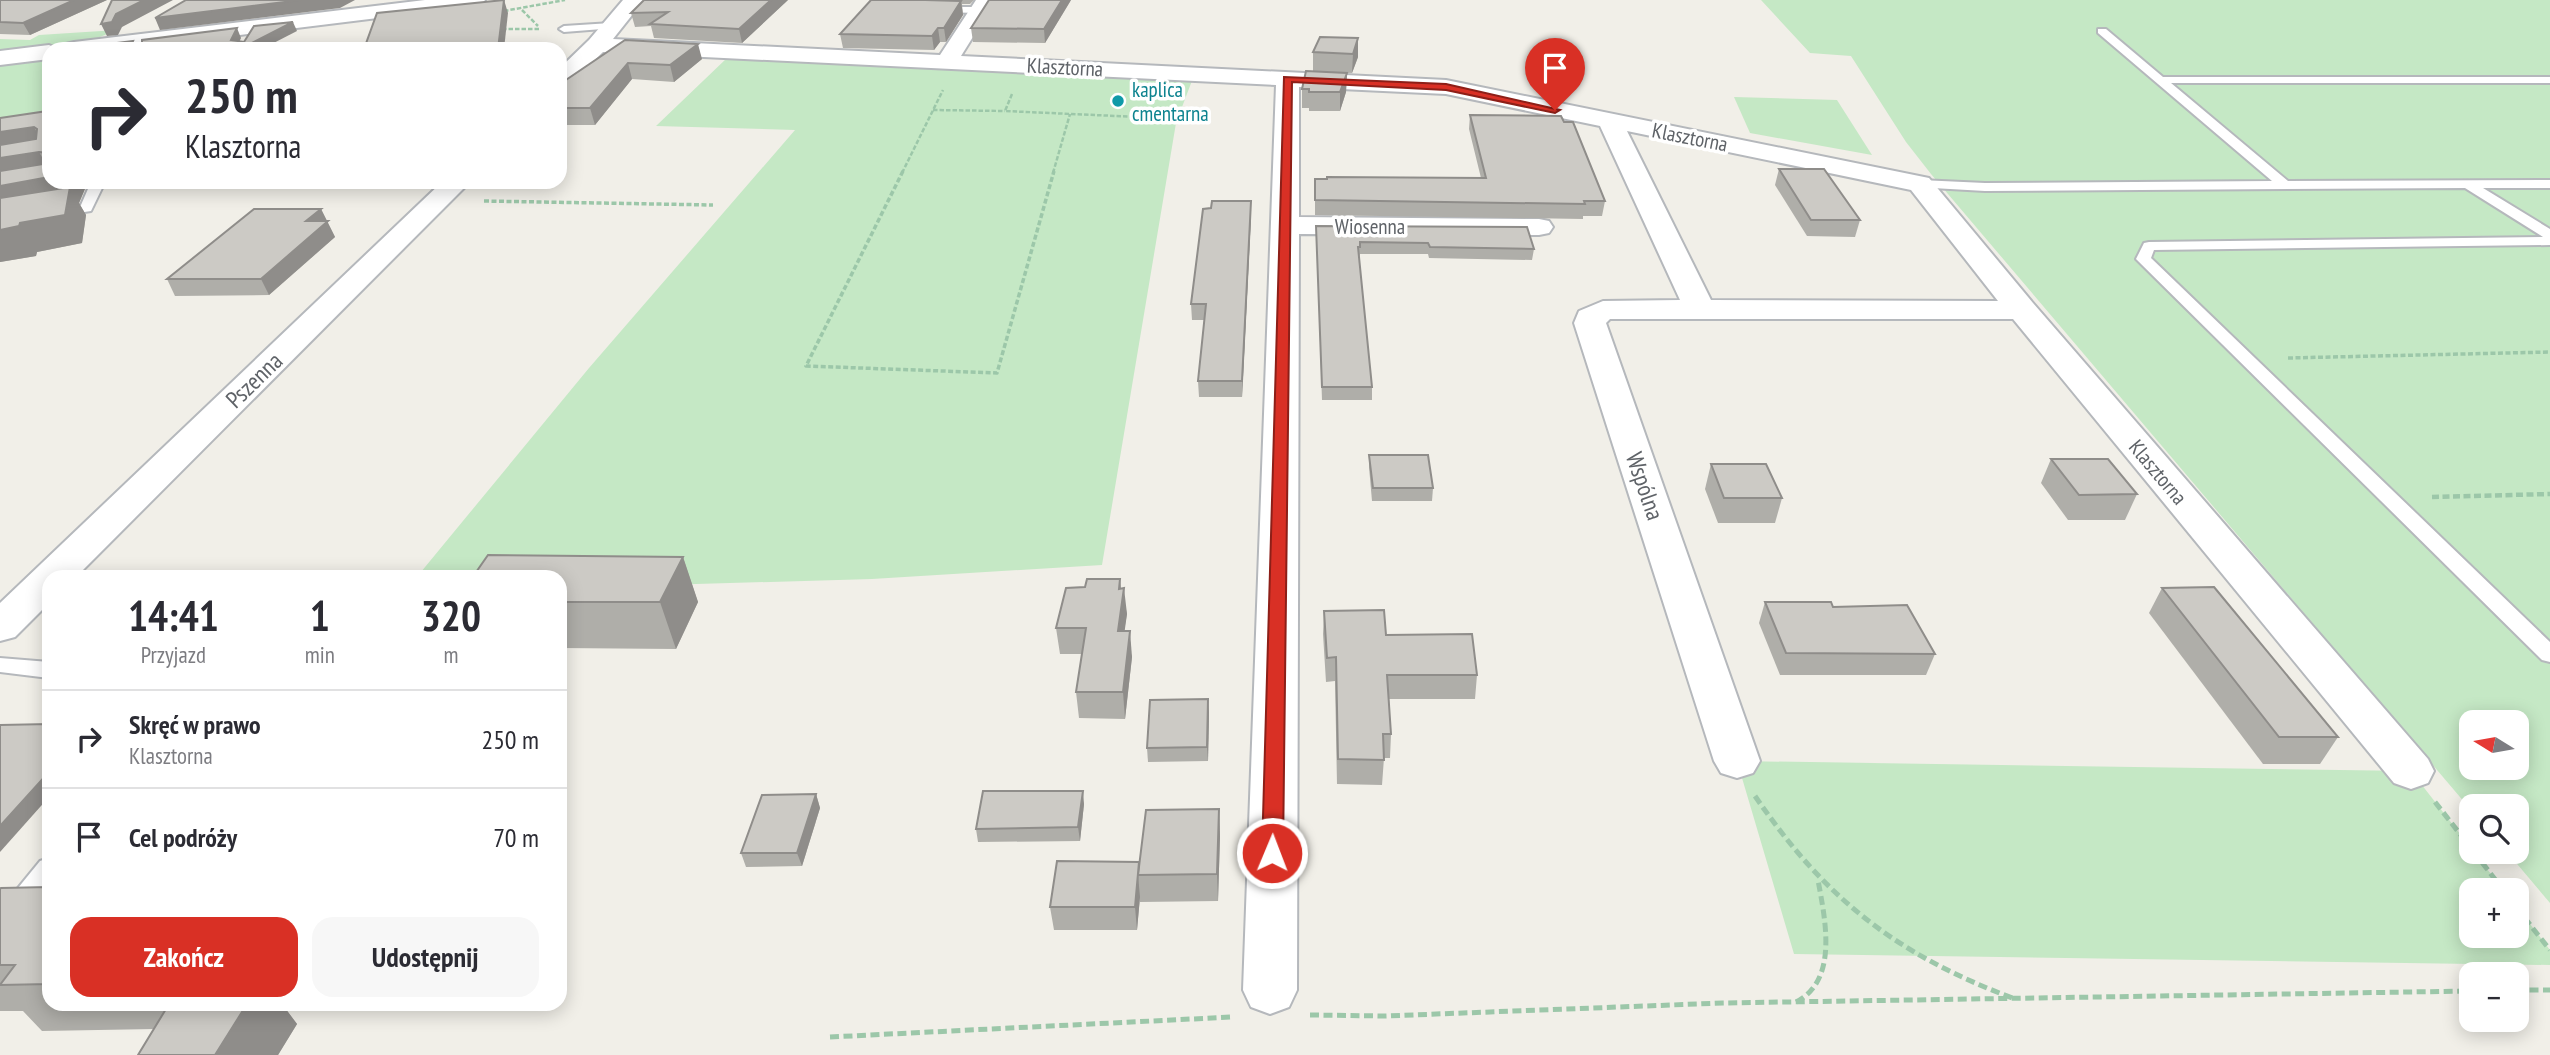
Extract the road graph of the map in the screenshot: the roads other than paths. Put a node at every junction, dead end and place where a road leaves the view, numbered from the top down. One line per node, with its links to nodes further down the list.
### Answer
1 (475, 0): 10 (street)
2 (634, 0): 8 (street)
3 (983, 5): 4 (lane); 13 (street)
4 (923, 9)
5 (158, 19): 9 (street)
6 (564, 29): 8 (lane)
7 (2102, 31): 16 (lane)
8 (604, 36): 13 (street, Klasztorna); 14 (street)
9 (124, 42)
10 (141, 42)
11 (42, 53): 12 (street)
12 (0, 58)
13 (953, 63): 15 (street, Klasztorna)
14 (567, 74)
15 (1288, 79): 18 (street, Klasztorna); 26 (street)
16 (2161, 80): 17 (lane); 22 (lane)
17 (2550, 80)
18 (1610, 121): 20 (street, Klasztorna); 30 (street)
19 (2466, 183): 21 (lane); 22 (lane); 28 (lane)
20 (1920, 184): 22 (lane); 31 (street, Klasztorna)
21 (2550, 184)
22 (2284, 185)
23 (95, 189): 25 (lane)
24 (447, 191): 32 (street, Pszenna)
25 (37, 217)
26 (1285, 225): 27 (street, Wiosenna); 42 (street)
27 (1539, 227)
28 (2550, 235)
29 (2550, 241): 35 (lane)
30 (1700, 309): 31 (street, Wspólna); 38 (street, Wspólna)
31 (2022, 310): 39 (street, Klasztorna)
32 (59, 570)
33 (42, 587): 34 (street, Pszenna)
34 (0, 627)
35 (2550, 656)
36 (0, 665): 37 (lane)
37 (42, 669)
38 (1737, 761)
39 (2411, 771)
40 (42, 877): 41 (lane)
41 (0, 929)
42 (1270, 1002)

